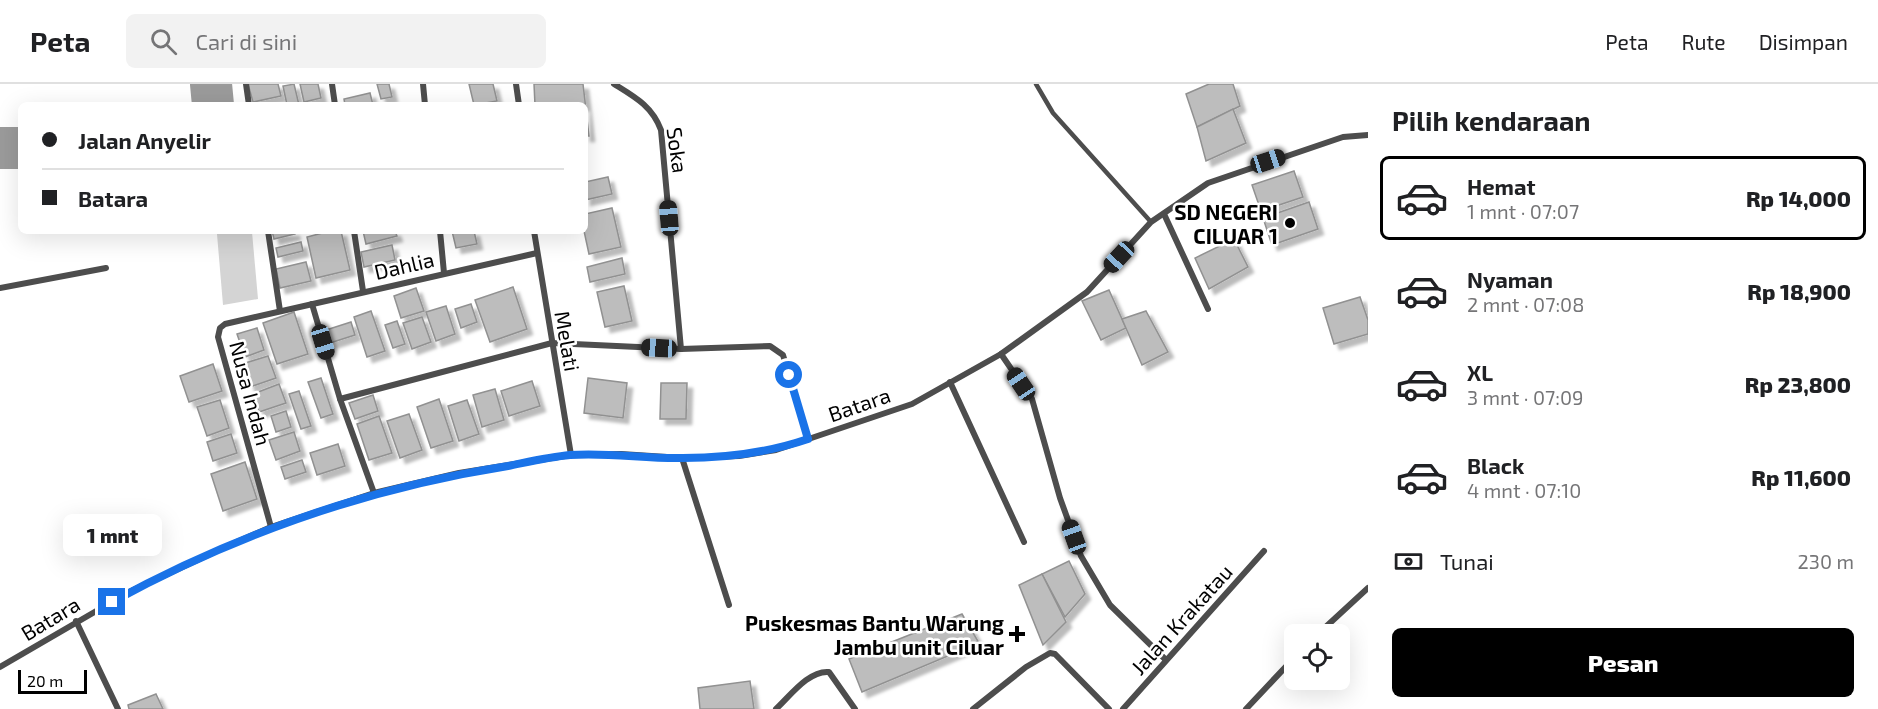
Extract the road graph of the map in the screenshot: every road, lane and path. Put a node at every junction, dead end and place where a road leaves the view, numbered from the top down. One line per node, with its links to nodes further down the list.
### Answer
1 (246, 84): 7 (street)
2 (332, 84): 8 (street)
3 (423, 84): 9 (street)
4 (516, 84): 10 (street)
5 (614, 84): 27 (street, Soka)
6 (1036, 84): 13 (lane)
7 (249, 102)
8 (335, 102)
9 (425, 102)
10 (519, 102)
11 (1368, 135): 12 (street, Batara)
12 (1164, 214): 13 (street, Batara); 24 (street)
13 (1151, 222): 28 (street, Batara)
14 (268, 234): 25 (street)
15 (354, 234): 22 (street)
16 (440, 234): 20 (street)
17 (534, 234): 18 (street, Melati)
18 (537, 253): 20 (street, Dahlia); 26 (street, Melati)
19 (106, 268): 21 (street)
20 (444, 273): 22 (street, Dahlia)
21 (0, 288)
22 (363, 291): 23 (street, Dahlia)
23 (312, 304): 25 (street, Dahlia); 30 (street)
24 (1208, 309)
25 (280, 311): 35 (street, Nusa Indah)
26 (552, 343): 27 (street); 30 (street); 32 (street, Melati)
27 (681, 349): 31 (street)
28 (1001, 354): 29 (street, Batara); 42 (street)
29 (950, 382): 31 (street, Batara); 36 (street)
30 (340, 399): 34 (street)
31 (808, 439): 33 (street, Batara)
32 (571, 455): 33 (street, Batara); 34 (street, Batara)
33 (682, 458): 39 (street)
34 (374, 493): 35 (street, Batara)
35 (271, 527): 40 (street, Batara)
36 (1024, 542)
37 (1264, 551): 42 (street, Jalan Krakatau)
38 (1368, 588): 41 (street)
39 (729, 605)
40 (76, 621): 43 (street, Batara); 45 (street)
41 (1328, 624)
42 (1166, 660): 50 (street, Jalan Krakatau)
43 (0, 668)
44 (1284, 669): 51 (street)
45 (118, 709)
46 (776, 709): 47 (street)
47 (855, 709)
48 (973, 709): 49 (street)
49 (1109, 709)
50 (1123, 709)
51 (1246, 709)

